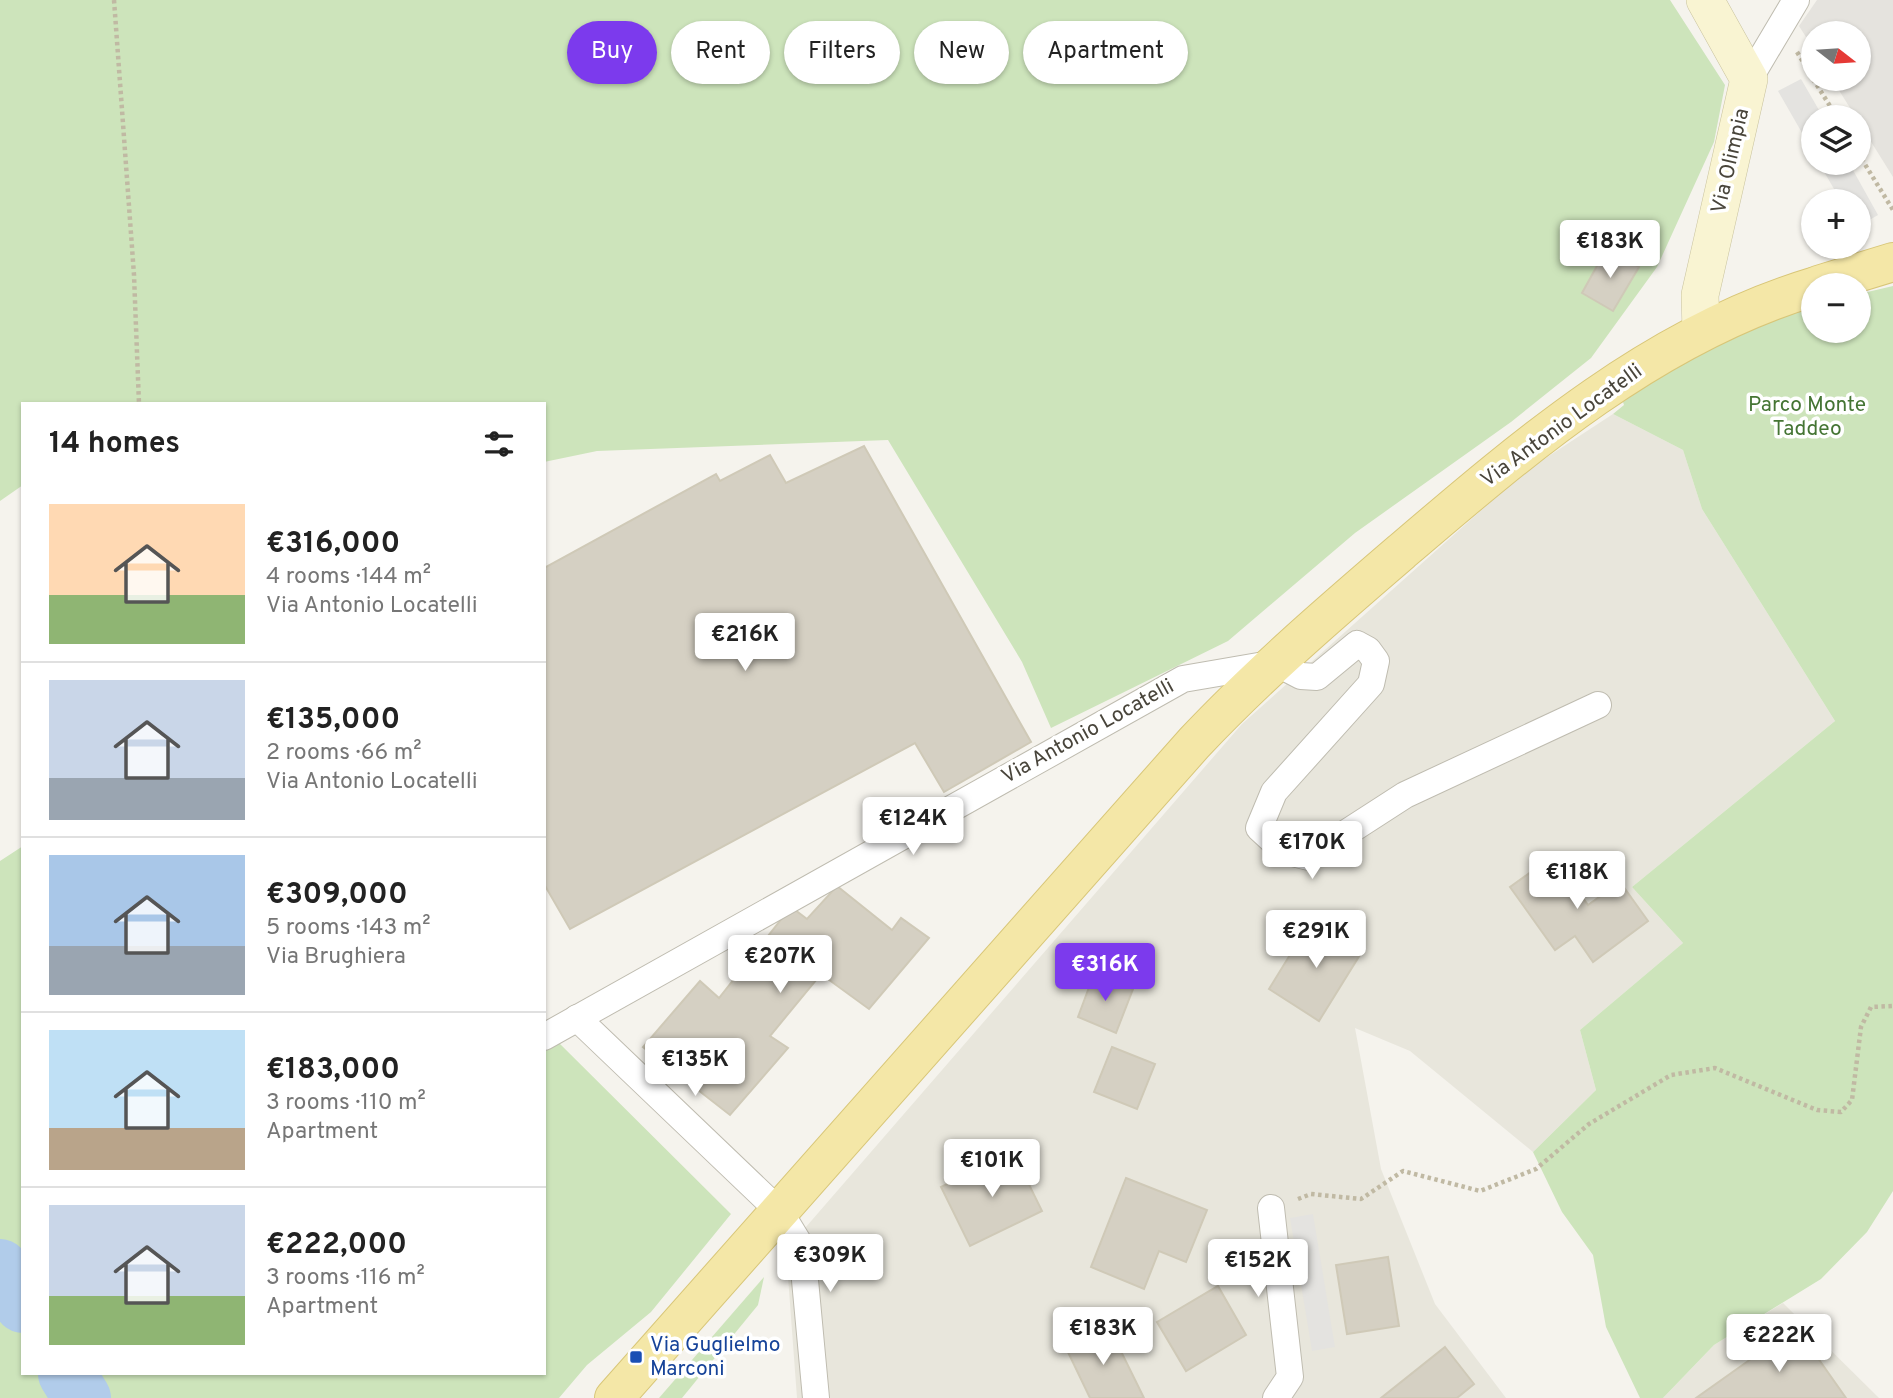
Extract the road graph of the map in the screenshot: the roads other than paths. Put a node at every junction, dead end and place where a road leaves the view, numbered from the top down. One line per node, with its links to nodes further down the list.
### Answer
1 (1705, 0): 3 (main road, Via Olimpia)
2 (1796, 0): 3 (street)
3 (1749, 79): 7 (main road, Via Olimpia)
4 (1893, 262): 5 (main road)
5 (1857, 273)
6 (1801, 290): 7 (main road, Via Antonio Locatelli)
7 (1701, 332): 8 (main road, Via Antonio Locatelli)
8 (1276, 663): 9 (street); 10 (street, Via Antonio Locatelli); 13 (main road, Via Antonio Locatelli)
9 (1598, 705)
10 (577, 1018): 11 (street, Via Antonio Locatelli); 13 (street)
11 (546, 1036)
12 (1271, 1208): 16 (street)
13 (780, 1212): 14 (main road); 15 (street)
14 (614, 1398)
15 (816, 1398)
16 (1276, 1398)

